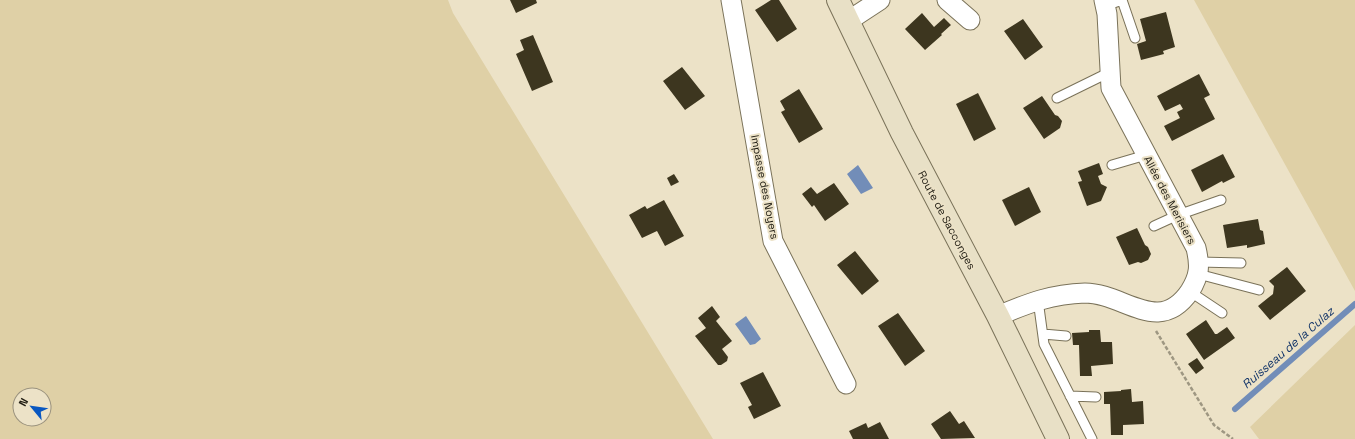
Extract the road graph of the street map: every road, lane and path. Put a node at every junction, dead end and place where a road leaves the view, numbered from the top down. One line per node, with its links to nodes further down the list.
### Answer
1 (731, 0): 26 (street, Impasse des Noyers)
2 (838, 0): 7 (street, Route de Sacconges)
3 (880, 0): 7 (street)
4 (947, 0): 6 (street)
5 (1105, 3): 8 (lane); 9 (street, Allée des Merisiers)
6 (970, 20)
7 (848, 21): 23 (street, Route de Sacconges)
8 (1135, 38)
9 (1110, 72): 10 (lane); 11 (street, Allée des Merisiers)
10 (1057, 98)
11 (1146, 155): 12 (lane); 14 (street, Allée des Merisiers)
12 (1112, 165)
13 (1221, 200): 14 (lane)
14 (1178, 215): 15 (lane); 17 (street, Allée des Merisiers)
15 (1154, 226)
16 (1241, 263): 17 (lane)
17 (1199, 268): 18 (lane); 19 (street)
18 (1260, 290)
19 (1189, 291): 21 (street); 22 (lane)
20 (1038, 300): 21 (street); 23 (street); 24 (lane)
21 (1143, 310): 31 (path)
22 (1222, 313)
23 (998, 316): 29 (street, Route de Sacconges)
24 (1043, 334): 25 (lane); 27 (lane)
25 (1066, 336)
26 (846, 384)
27 (1070, 396): 28 (lane); 30 (lane)
28 (1096, 397)
29 (1058, 439)
30 (1092, 439)
31 (1233, 439)

